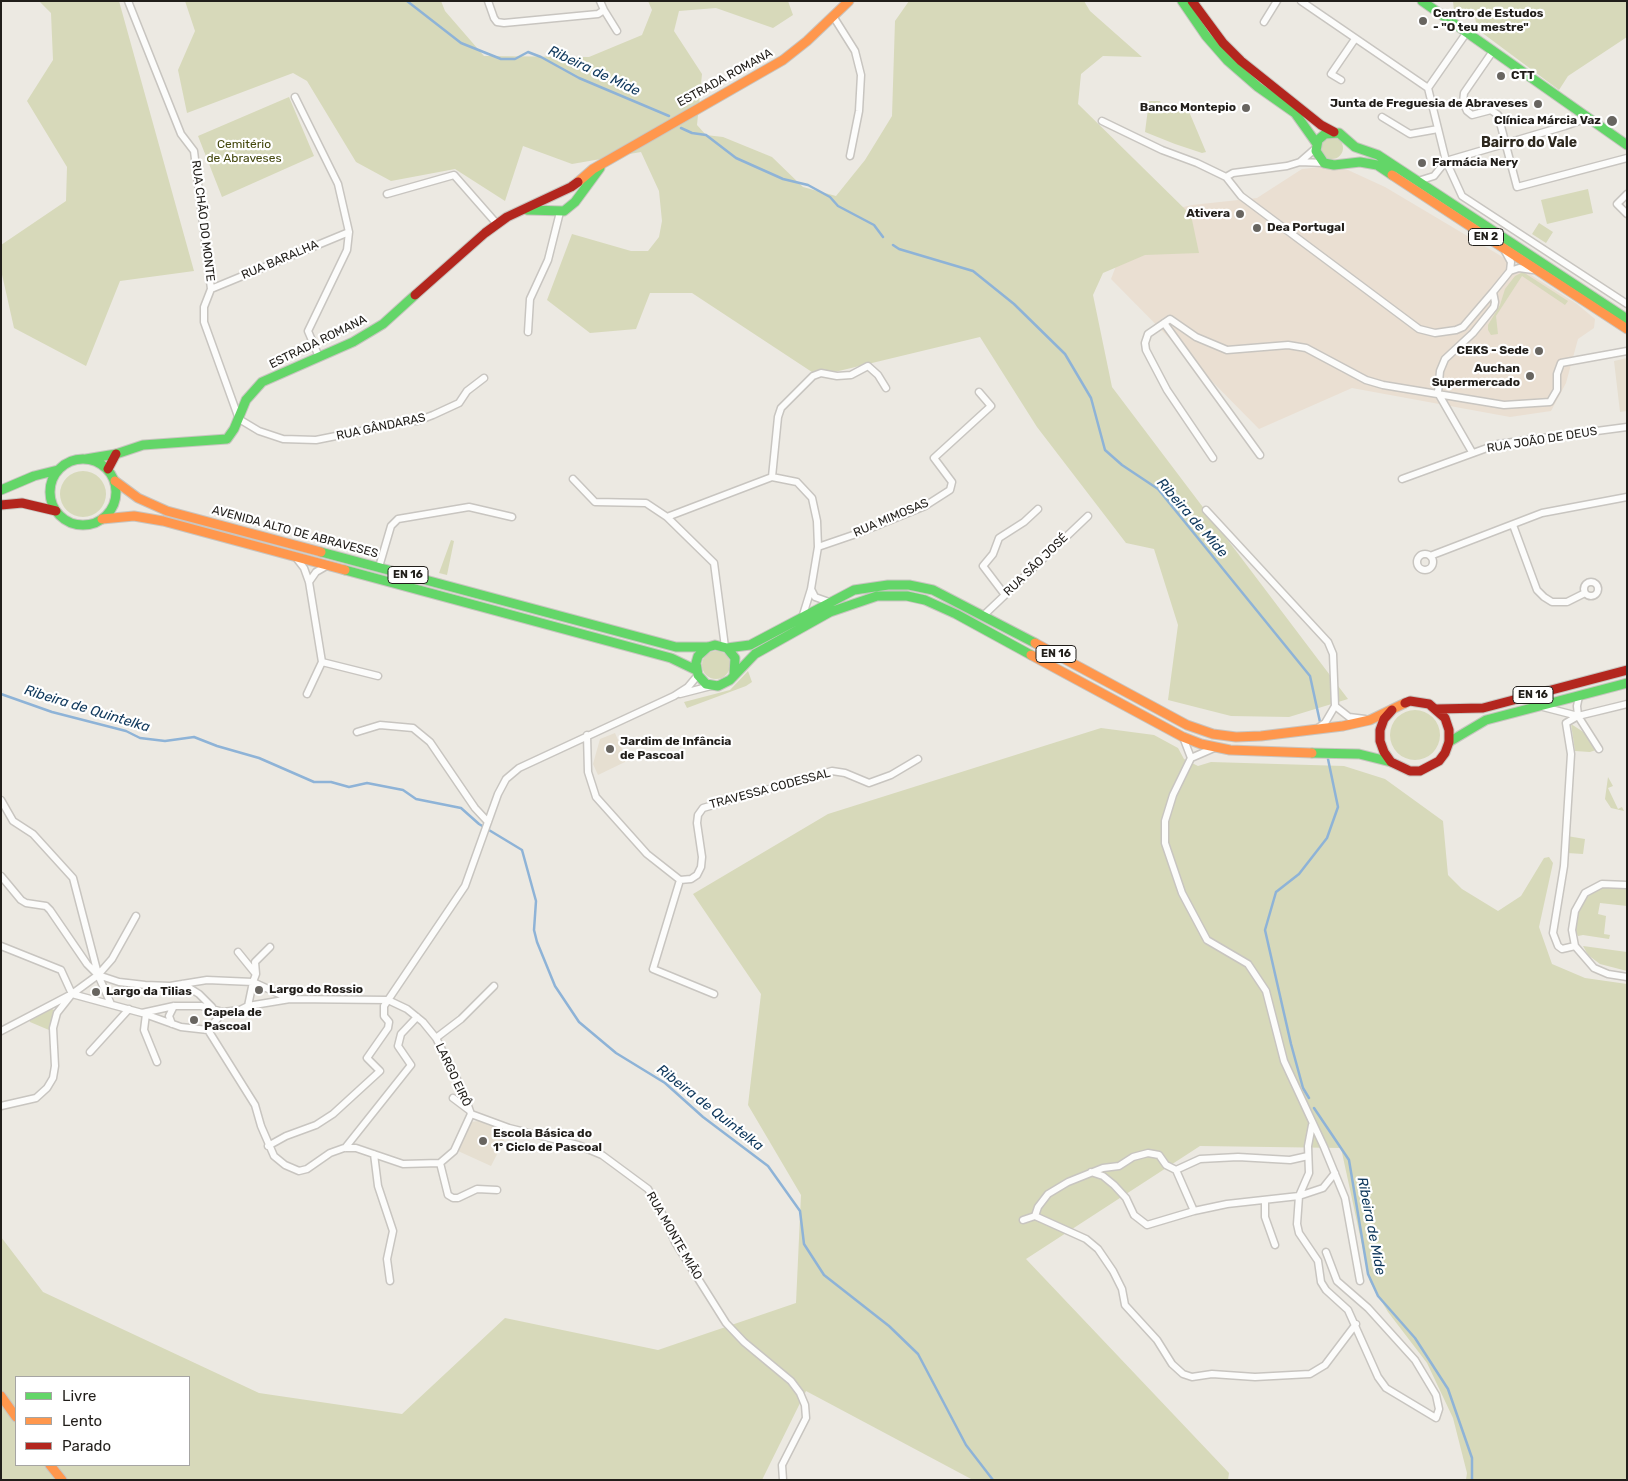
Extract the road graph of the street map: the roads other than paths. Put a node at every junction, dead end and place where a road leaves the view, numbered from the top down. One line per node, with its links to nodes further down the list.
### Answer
1 (128, 1): 50 (street, RUA CHÃO DO MONTE)
2 (488, 1): 10 (street)
3 (600, 1): 10 (street)
4 (849, 1): 11 (main road, ESTRADA ROMANA)
5 (1182, 1): 28 (main road)
6 (1192, 1): 24 (main road, EN 2)
7 (1277, 1): 12 (street)
8 (1301, 1): 15 (street)
9 (1422, 1): 14 (main road)
10 (604, 10): 13 (street)
11 (833, 16): 29 (street); 33 (main road, ESTRADA ROMANA)
12 (1264, 22)
13 (617, 31)
14 (1467, 32): 16 (main road); 18 (street)
15 (1355, 38): 17 (street); 18 (street)
16 (1494, 51): 21 (main road); 26 (street)
17 (1341, 80)
18 (1428, 88): 23 (street)
19 (295, 97): 46 (street)
20 (1382, 116): 23 (street)
21 (1584, 116): 26 (street); 27 (main road)
22 (1102, 122): 37 (street)
23 (1438, 129): 31 (street)
24 (1334, 132): 25 (main road, EN 2); 28 (main road)
25 (1345, 138): 35 (main road); 38 (main road, EN 2)
26 (1506, 143): 30 (street); 31 (street)
27 (1627, 145)
28 (1316, 146): 32 (street); 34 (main road)
29 (850, 156)
30 (1627, 158)
31 (1446, 161): 36 (street); 52 (street)
32 (1300, 162): 34 (street); 37 (street)
33 (603, 163): 42 (main road, ESTRADA ROMANA); 43 (main road, ESTRADA ROMANA)
34 (1324, 163): 35 (main road, EN 2)
35 (1340, 164): 47 (main road, EN 2)
36 (1434, 176): 38 (street); 39 (street)
37 (1226, 178): 51 (street)
38 (1418, 182): 39 (main road, EN 2)
39 (1434, 192): 53 (main road, EN 2)
40 (387, 194): 45 (street)
41 (1627, 194): 44 (street)
42 (524, 210): 43 (main road); 45 (main road, ESTRADA ROMANA)
43 (560, 212): 56 (street)
44 (1627, 214)
45 (497, 224): 58 (main road, ESTRADA ROMANA)
46 (348, 232): 50 (street, RUA BARALHA); 58 (street)
47 (1505, 249): 48 (main road, EN 2); 49 (street)
48 (1536, 270): 49 (street); 55 (main road, EN 2)
49 (1510, 271): 51 (street)
50 (211, 288): 63 (street, RUA CHÃO DO MONTE)
51 (1493, 292): 62 (street)
52 (1627, 304)
53 (1627, 319)
54 (1164, 323): 62 (street); 67 (street); 69 (street)
55 (1627, 329)
56 (528, 332)
57 (1626, 350): 62 (street)
58 (319, 357): 63 (main road, ESTRADA ROMANA)
59 (484, 378): 63 (street, RUA GÂNDARAS)
60 (886, 388): 72 (street)
61 (979, 392): 87 (street, RUA MIMOSAS)
62 (1438, 393): 65 (street)
63 (239, 419): 66 (main road, ESTRADA ROMANA)
64 (1627, 427): 65 (street, RUA JOÃO DE DEUS)
65 (1472, 452): 74 (street, RUA JOÃO DE DEUS)
66 (116, 454): 68 (main road, ESTRADA ROMANA); 71 (main road)
67 (1260, 456)
68 (86, 458): 70 (main road); 71 (main road, EN 16)
69 (1213, 458)
70 (58, 470): 76 (main road); 81 (main road)
71 (108, 470): 75 (main road, EN 16)
72 (772, 477): 82 (street); 87 (street)
73 (573, 479): 82 (street)
74 (1402, 479)
75 (115, 481): 85 (main road); 91 (main road, AVENIDA ALTO DE ABRAVESES / EN 16)
76 (1, 490)
77 (1627, 497): 86 (street)
78 (1, 505): 81 (main road, EN 16)
79 (1038, 509): 95 (street)
80 (1206, 510): 113 (street)
81 (56, 511): 85 (main road, EN 16)
82 (667, 516): 99 (street)
83 (1088, 516): 95 (street, RUA SÃO JOSÉ)
84 (512, 517): 91 (street)
85 (102, 519): 89 (main road, AVENIDA ALTO DE ABRAVESES / EN 16)
86 (1513, 526): 88 (street); 94 (street)
87 (818, 547): 93 (street)
88 (1430, 556)
89 (295, 557): 90 (main road, AVENIDA ALTO DE ABRAVESES / EN 16); 92 (street)
90 (328, 565): 92 (street); 104 (main road, AVENIDA ALTO DE ABRAVESES / EN 16)
91 (379, 568): 100 (main road, AVENIDA ALTO DE ABRAVESES / EN 16)
92 (309, 582): 102 (street)
93 (811, 589): 96 (street); 97 (street)
94 (1585, 593)
95 (1005, 595): 98 (street, RUA SÃO JOSÉ)
96 (829, 602): 97 (main road, EN 16); 98 (main road, EN 16)
97 (803, 615): 101 (main road, EN 16)
98 (984, 615): 119 (main road, EN 16)
99 (720, 623): 100 (street); 101 (street)
100 (711, 646): 101 (main road, EN 16); 104 (main road)
101 (726, 648): 106 (main road)
102 (322, 662): 105 (street); 109 (street)
103 (1627, 670): 115 (main road, EN 16)
104 (697, 673): 108 (main road, EN 16); 110 (street)
105 (378, 676)
106 (734, 676): 108 (main road, EN 16); 122 (main road, EN 16)
107 (1627, 683): 111 (main road, EN 16)
108 (712, 686): 110 (street)
109 (307, 694)
110 (674, 696): 121 (street)
111 (1579, 696): 114 (main road, EN 16); 117 (street)
112 (1627, 704): 117 (street)
113 (1335, 706): 118 (street); 119 (street)
114 (1538, 706): 117 (street); 123 (main road, EN 16)
115 (1437, 709): 116 (main road, EN 16); 123 (main road)
116 (1392, 710): 118 (main road, EN 16); 128 (main road)
117 (1578, 716): 125 (street); 136 (street)
118 (1370, 720): 119 (main road, EN 16)
119 (1316, 729)
120 (357, 732): 130 (street)
121 (587, 735): 130 (street); 132 (street)
122 (1183, 737): 124 (main road, EN 16); 126 (street)
123 (1450, 742): 128 (main road, EN 16)
124 (1215, 747): 126 (street); 128 (main road, EN 16)
125 (1599, 749)
126 (1191, 758): 166 (street)
127 (918, 759): 132 (street, TRAVESSA CODESSAL)
128 (1387, 760)
129 (1, 800): 140 (street)
130 (488, 822): 148 (street)
131 (1, 876): 140 (street)
132 (680, 880): 146 (street)
133 (1627, 885): 136 (street)
134 (136, 916): 140 (street)
135 (1, 946): 145 (street)
136 (1575, 946): 141 (street)
137 (270, 947): 139 (street)
138 (238, 952): 139 (street)
139 (256, 974): 142 (street)
140 (98, 975): 143 (street); 145 (street); 149 (street)
141 (1627, 977)
142 (253, 982): 143 (street); 147 (street); 151 (street)
143 (183, 984): 152 (street)
144 (494, 986): 160 (street)
145 (72, 994): 149 (street); 159 (street); 164 (street)
146 (714, 994)
147 (290, 999): 148 (street); 151 (street)
148 (388, 1000): 156 (street, LARGO EIRÔ); 167 (street)
149 (111, 1004): 153 (street)
150 (174, 1006): 152 (street); 155 (street); 157 (street)
151 (248, 1006): 154 (street)
152 (212, 1007): 154 (street)
153 (129, 1009): 155 (street); 161 (street)
154 (223, 1012): 158 (street)
155 (144, 1014): 157 (street); 162 (street)
156 (417, 1017): 160 (street, LARGO EIRÔ); 168 (street)
157 (172, 1024): 158 (street)
158 (208, 1030): 167 (street)
159 (1, 1031)
160 (436, 1038): 165 (street, LARGO EIRÔ)
161 (90, 1052)
162 (157, 1062)
163 (453, 1098): 165 (street, RUA MONTE MIÃO)
164 (1, 1106)
165 (470, 1112): 171 (street); 190 (street, RUA MONTE MIÃO)
166 (1312, 1125): 170 (street); 174 (street)
167 (268, 1146): 168 (street)
168 (345, 1148): 169 (street)
169 (374, 1154): 171 (street); 183 (street)
170 (1308, 1156): 172 (street); 176 (street)
171 (440, 1163): 175 (street)
172 (1176, 1170): 173 (street); 178 (street)
173 (1091, 1172): 178 (street); 179 (street)
174 (1335, 1173): 176 (street); 184 (street)
175 (497, 1190)
176 (1299, 1196): 177 (street); 185 (street)
177 (1265, 1200): 178 (street); 181 (street)
178 (1194, 1210)
179 (1036, 1216): 180 (street); 185 (street)
180 (1023, 1220)
181 (1275, 1245)
182 (1326, 1252): 185 (street)
183 (390, 1281)
184 (1360, 1281)
185 (1356, 1324)
186 (1, 1396): 187 (main road)
187 (15, 1416)
188 (51, 1466): 189 (main road)
189 (62, 1480)
190 (783, 1480)

